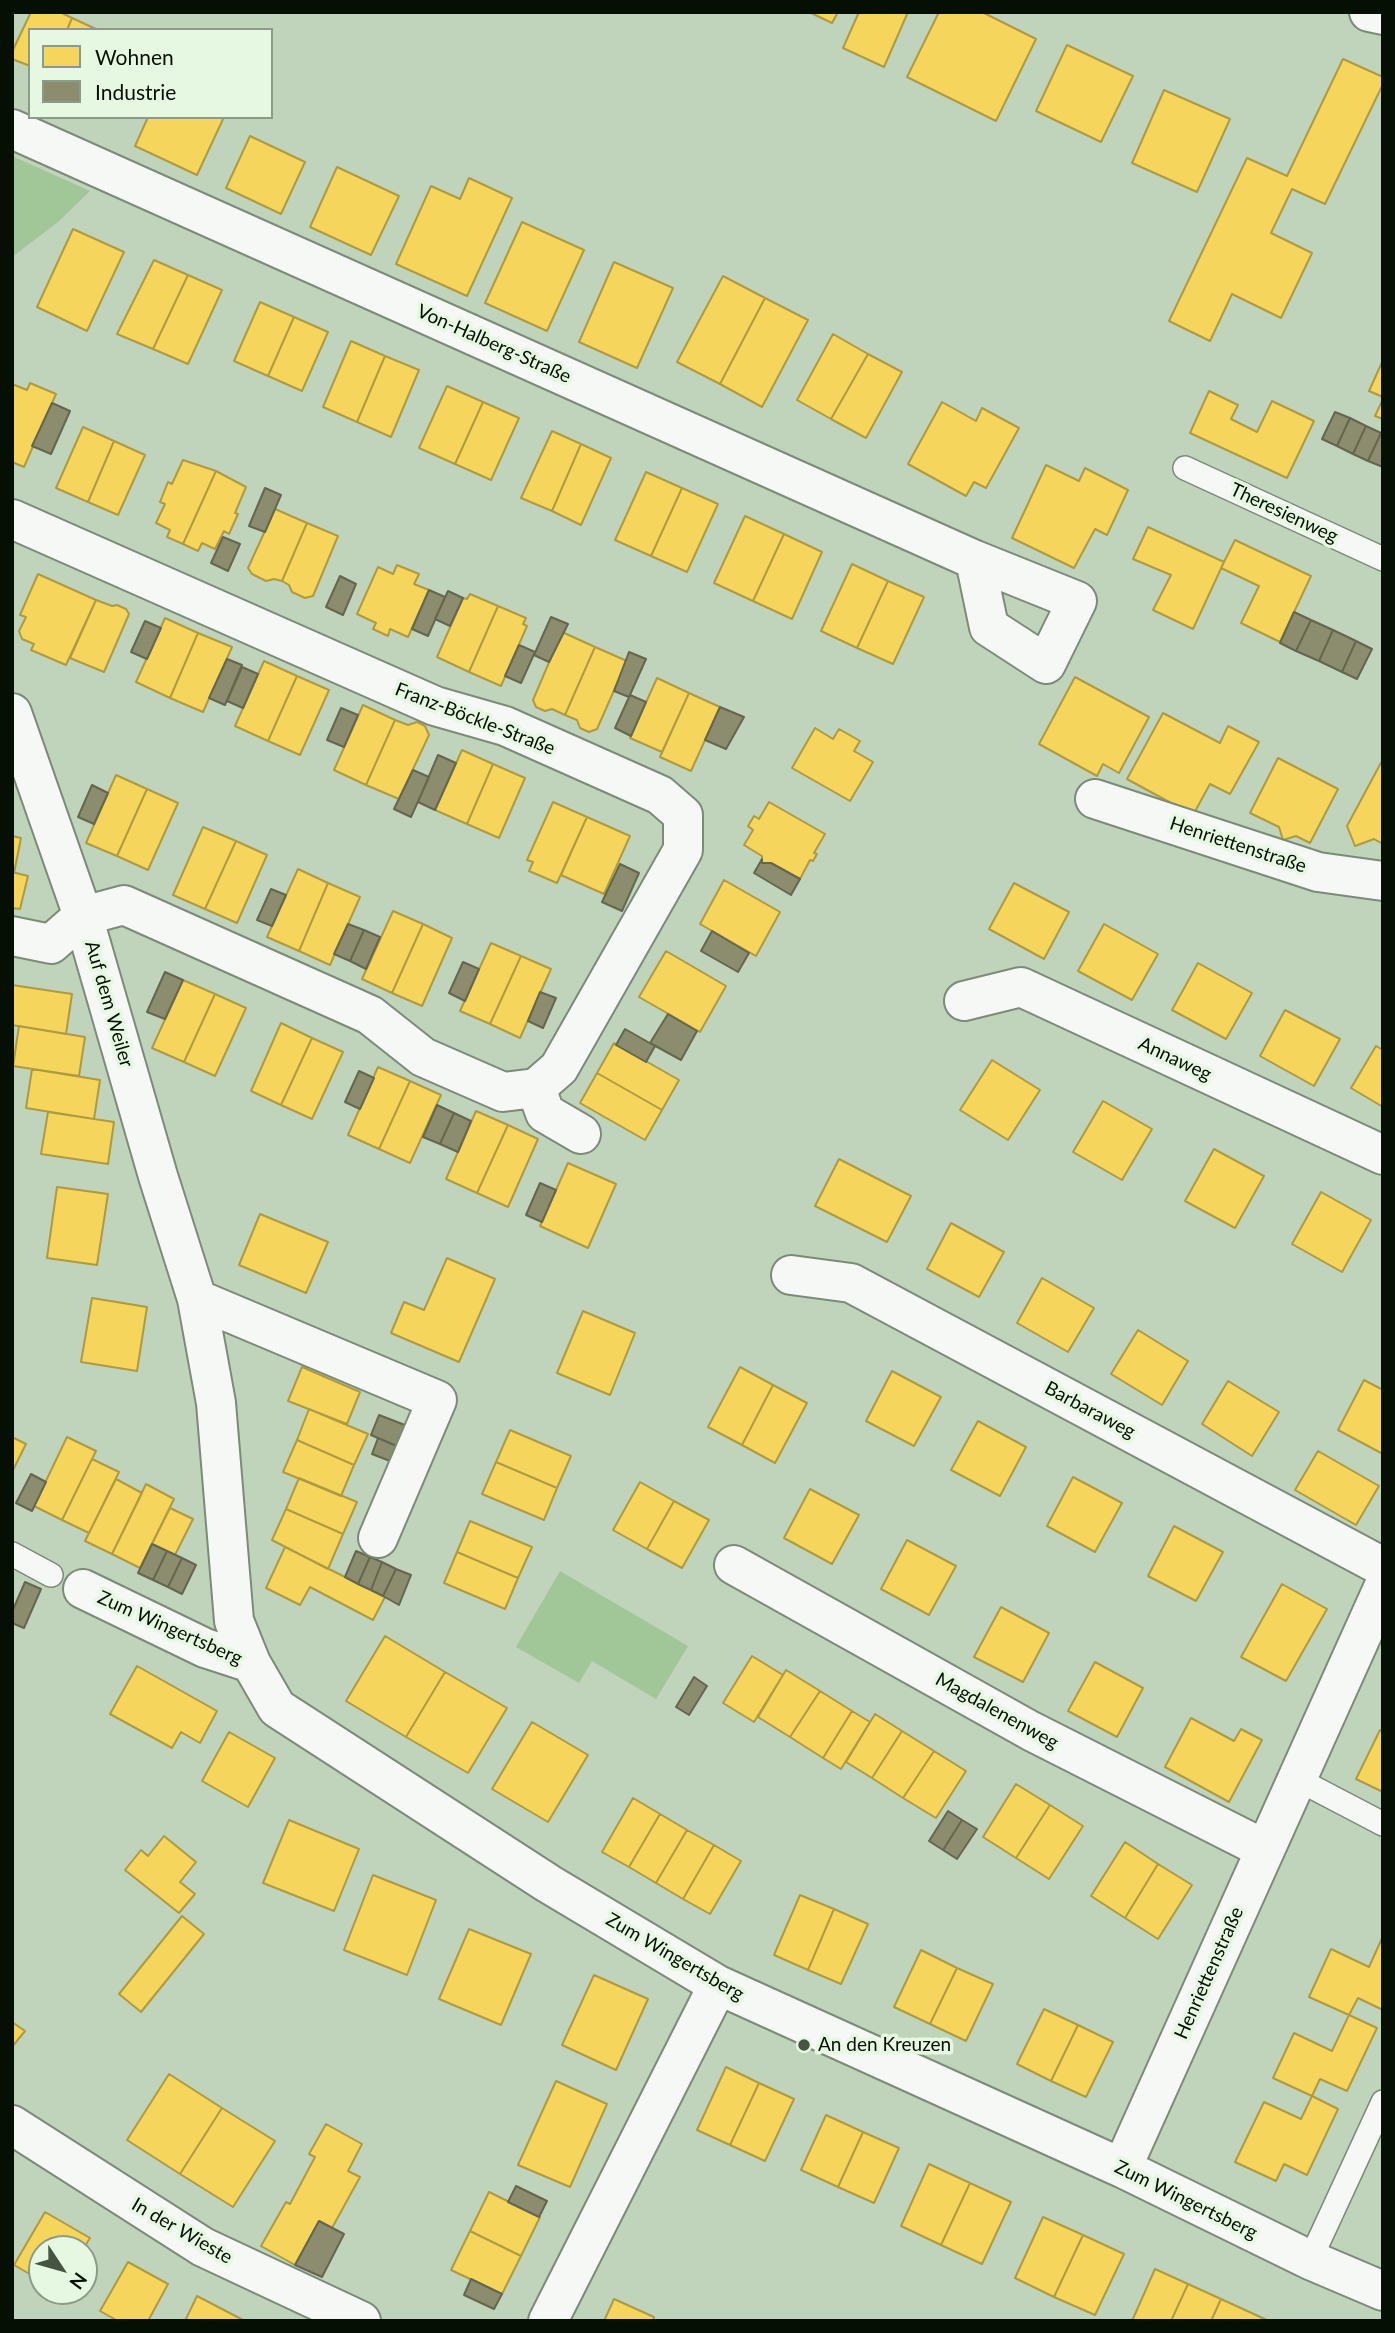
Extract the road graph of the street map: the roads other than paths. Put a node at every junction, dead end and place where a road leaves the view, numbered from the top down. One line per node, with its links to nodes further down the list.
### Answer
1 (1369, 12): 2 (street)
2 (1383, 15)
3 (12, 129): 7 (street, Von-Halberg-Straße)
4 (1185, 468): 6 (lane, Theresienweg)
5 (12, 519): 14 (street, Franz-Böckle-Straße)
6 (1383, 558)
7 (975, 560)
8 (12, 713): 11 (street, Auf dem Weiler)
9 (1095, 799): 10 (street, Henriettenstraße)
10 (1383, 881)
11 (83, 916): 12 (street); 14 (street); 18 (street, Auf dem Weiler)
12 (12, 936)
13 (964, 1001): 16 (street, Annaweg)
14 (536, 1088): 15 (street)
15 (581, 1134)
16 (1383, 1155)
17 (791, 1275): 22 (street, Barbaraweg)
18 (197, 1298): 19 (street); 25 (street, Auf dem Weiler)
19 (378, 1538)
20 (12, 1554): 23 (lane, Zum Wingertsberg)
21 (734, 1565): 28 (street, Magdalenenweg)
22 (1383, 1567)
23 (67, 1582): 25 (street, Zum Wingertsberg)
24 (1383, 1588): 26 (street, Henriettenstraße)
25 (251, 1663): 29 (street, Zum Wingertsberg)
26 (1297, 1779): 27 (lane); 28 (street, Henriettenstraße)
27 (1383, 1824)
28 (1265, 1849): 32 (street, Henriettenstraße)
29 (718, 1985): 32 (street, Zum Wingertsberg); 36 (street)
30 (1383, 2102): 33 (lane)
31 (12, 2125): 35 (street, In der Wieste)
32 (1122, 2168): 33 (street, Zum Wingertsberg)
33 (1310, 2260): 34 (street, Zum Wingertsberg)
34 (1383, 2291)
35 (361, 2321)
36 (548, 2321)

